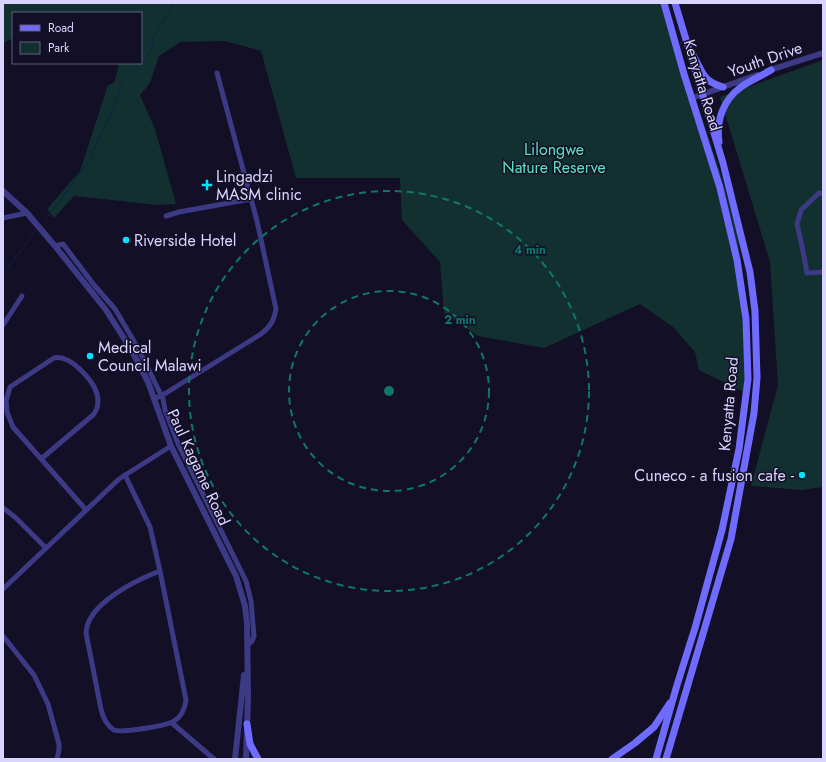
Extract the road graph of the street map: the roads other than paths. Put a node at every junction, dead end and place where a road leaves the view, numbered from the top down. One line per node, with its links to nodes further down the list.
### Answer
1 (664, 3): 9 (main road, Kenyatta Road)
2 (675, 3): 3 (main road, Kenyatta Road)
3 (686, 46): 7 (main road); 8 (main road, Kenyatta Road)
4 (823, 52): 5 (street, Youth Drive)
5 (771, 70): 7 (street, Youth Drive); 10 (main road)
6 (217, 72): 13 (street)
7 (723, 87): 8 (street, Youth Drive)
8 (702, 94): 9 (street, Youth Drive); 10 (main road, Kenyatta Road)
9 (692, 98): 34 (main road, Kenyatta Road)
10 (723, 163): 44 (main road, Kenyatta Road)
11 (3, 191): 14 (street, Paul Kagame Road)
12 (823, 194): 18 (street)
13 (251, 199): 15 (street); 21 (street)
14 (27, 212): 16 (street); 17 (street, Paul Kagame Road)
15 (166, 216)
16 (3, 218)
17 (55, 246): 21 (street); 22 (street, Paul Kagame Road)
18 (823, 272)
19 (22, 296): 20 (street)
20 (3, 325)
21 (161, 395): 22 (street); 32 (street)
22 (154, 399): 23 (street, Paul Kagame Road)
23 (171, 446): 25 (street); 32 (street, Paul Kagame Road)
24 (41, 459): 24 (street); 27 (street)
25 (125, 475): 27 (street); 29 (street)
26 (3, 508): 28 (street)
27 (86, 510): 28 (street)
28 (46, 548): 30 (street)
29 (160, 571): 35 (street); 35 (street)
30 (3, 589)
31 (3, 636): 37 (street)
32 (247, 646): 33 (street, Paul Kagame Road)
33 (247, 655): 36 (street, Paul Kagame Road); 39 (street, Paul Kagame Road)
34 (674, 696): 42 (main road); 43 (main road, Kenyatta Road)
35 (172, 723): 38 (street)
36 (247, 724): 40 (street, Paul Kagame Road); 41 (main road)
37 (57, 759)
38 (214, 759)
39 (235, 759)
40 (246, 759)
41 (258, 759)
42 (612, 759)
43 (656, 759)
44 (666, 759)

